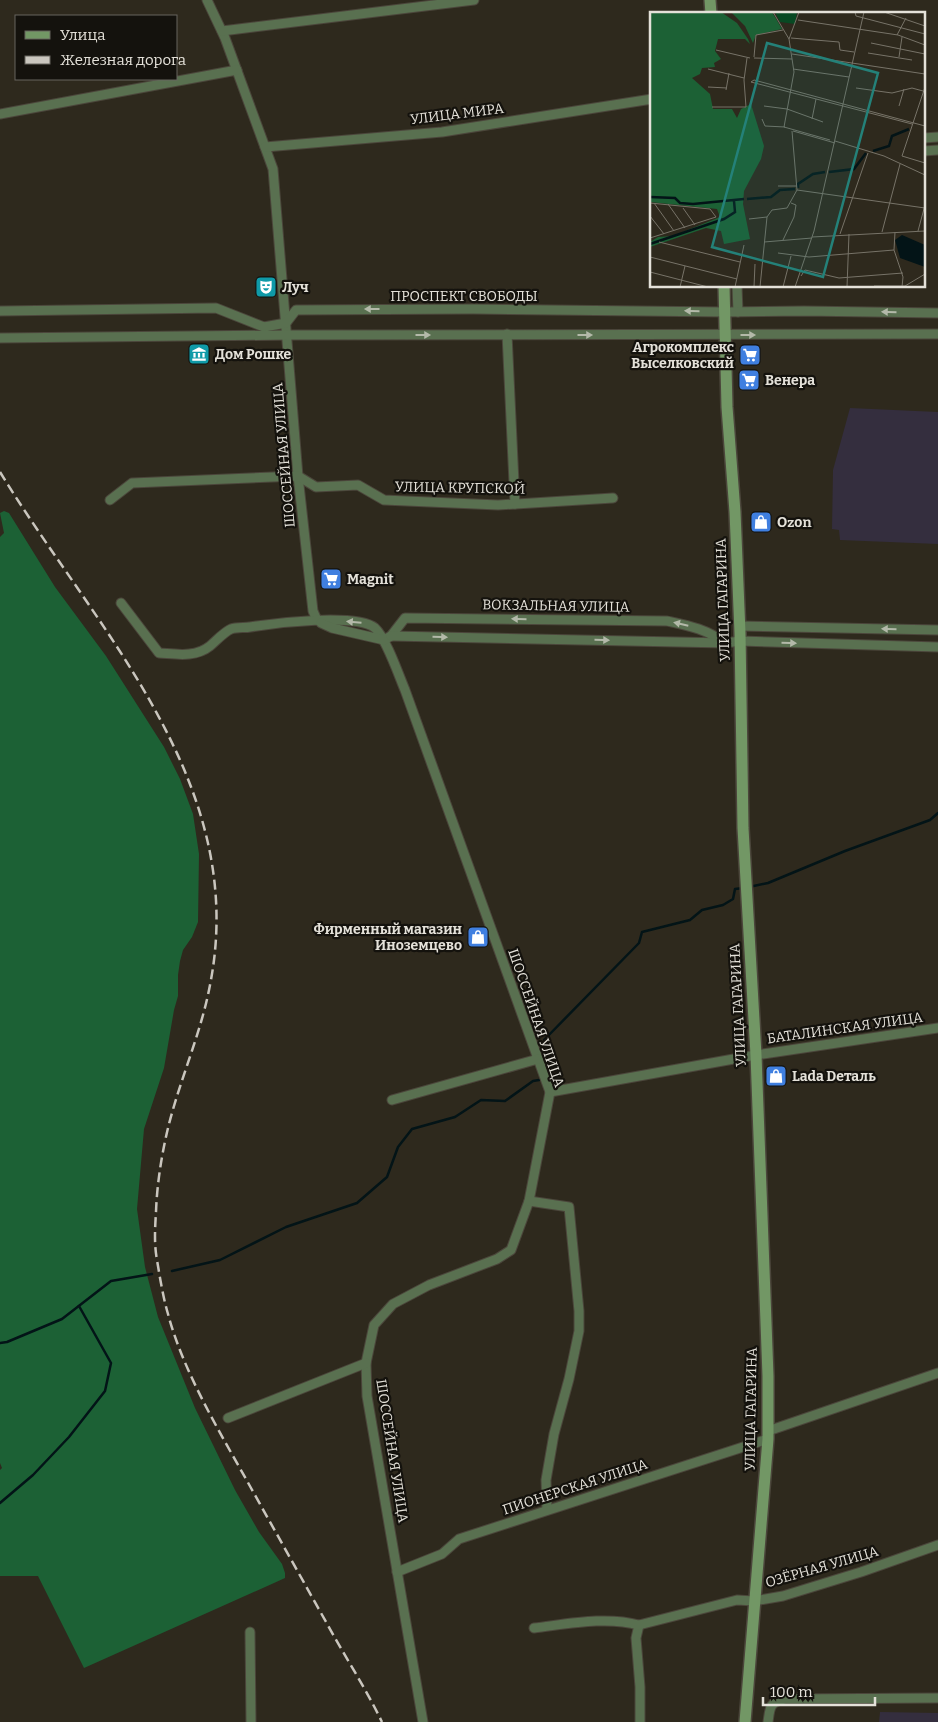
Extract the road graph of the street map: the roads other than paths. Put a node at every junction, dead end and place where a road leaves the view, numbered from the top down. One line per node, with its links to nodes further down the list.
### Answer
1 (207, 0): 3 (street, ШОССЕЙНАЯ УЛИЦА)
2 (474, 0): 3 (street)
3 (222, 31): 4 (street, ШОССЕЙНАЯ УЛИЦА)
4 (237, 70): 6 (street); 7 (street, ШОССЕЙНАЯ УЛИЦА)
5 (650, 99): 7 (street, УЛИЦА МИРА)
6 (0, 114)
7 (265, 147): 14 (street, ШОССЕЙНАЯ УЛИЦА)
8 (724, 288): 11 (main road, УЛИЦА ГАГАРИНА)
9 (737, 288): 12 (street)
10 (0, 311): 14 (street, ПРОСПЕКТ СВОБОДЫ)
11 (725, 312): 12 (street, ПРОСПЕКТ СВОБОДЫ); 14 (street, ПРОСПЕКТ СВОБОДЫ, one-way to 14); 17 (main road, УЛИЦА ГАГАРИНА)
12 (738, 312): 13 (street, ПРОСПЕКТ СВОБОДЫ, one-way to 12)
13 (938, 313)
14 (286, 322): 18 (street, ШОССЕЙНАЯ УЛИЦА)
15 (507, 334): 17 (street, one-way to 17); 18 (street, one-way to 15); 23 (street)
16 (938, 334): 17 (street, one-way to 16)
17 (726, 335): 26 (main road, УЛИЦА ГАГАРИНА)
18 (287, 336): 19 (street); 20 (street, ШОССЕЙНАЯ УЛИЦА)
19 (0, 338)
20 (298, 476): 22 (street, УЛИЦА КРУПСКОЙ); 23 (street, УЛИЦА КРУПСКОЙ); 25 (street, ШОССЕЙНАЯ УЛИЦА)
21 (613, 498): 23 (street, УЛИЦА КРУПСКОЙ)
22 (110, 500)
23 (514, 504)
24 (121, 603): 25 (street)
25 (317, 620): 28 (street)
26 (740, 626): 27 (street, one-way to 26); 29 (main road, УЛИЦА ГАГАРИНА)
27 (938, 630)
28 (387, 638): 30 (street, one-way to 30); 30 (street, ВОКЗАЛЬНАЯ УЛИЦА, one-way to 28); 34 (street, ШОССЕЙНАЯ УЛИЦА)
29 (740, 641): 30 (street); 31 (street, one-way to 31); 33 (main road, УЛИЦА ГАГАРИНА)
30 (726, 643)
31 (938, 647)
32 (938, 1028): 33 (street, БАТАЛИНСКАЯ УЛИЦА)
33 (756, 1055): 35 (street, БАТАЛИНСКАЯ УЛИЦА); 41 (main road, УЛИЦА ГАГАРИНА)
34 (538, 1059): 35 (street, ШОССЕЙНАЯ УЛИЦА); 36 (street)
35 (550, 1092): 37 (street, ШОССЕЙНАЯ УЛИЦА)
36 (392, 1100)
37 (529, 1201): 38 (street, ШОССЕЙНАЯ УЛИЦА); 42 (street)
38 (366, 1363): 40 (street); 44 (street, ШОССЕЙНАЯ УЛИЦА)
39 (938, 1373): 41 (street, ПИОНЕРСКАЯ УЛИЦА)
40 (228, 1418)
41 (768, 1435): 42 (street, ПИОНЕРСКАЯ УЛИЦА); 45 (main road, УЛИЦА ГАГАРИНА)
42 (547, 1510): 44 (street, ПИОНЕРСКАЯ УЛИЦА)
43 (938, 1545): 45 (street, ОЗЁРНАЯ УЛИЦА)
44 (397, 1572): 51 (street, ШОССЕЙНАЯ УЛИЦА)
45 (754, 1600): 46 (street, ОЗЁРНАЯ УЛИЦА); 53 (main road, УЛИЦА ГАГАРИНА)
46 (639, 1625): 47 (street, ОЗЁРНАЯ УЛИЦА); 52 (street)
47 (534, 1628)
48 (250, 1632): 50 (street)
49 (938, 1698): 54 (street)
50 (251, 1722)
51 (423, 1722)
52 (640, 1722)
53 (745, 1722)
54 (768, 1722)

